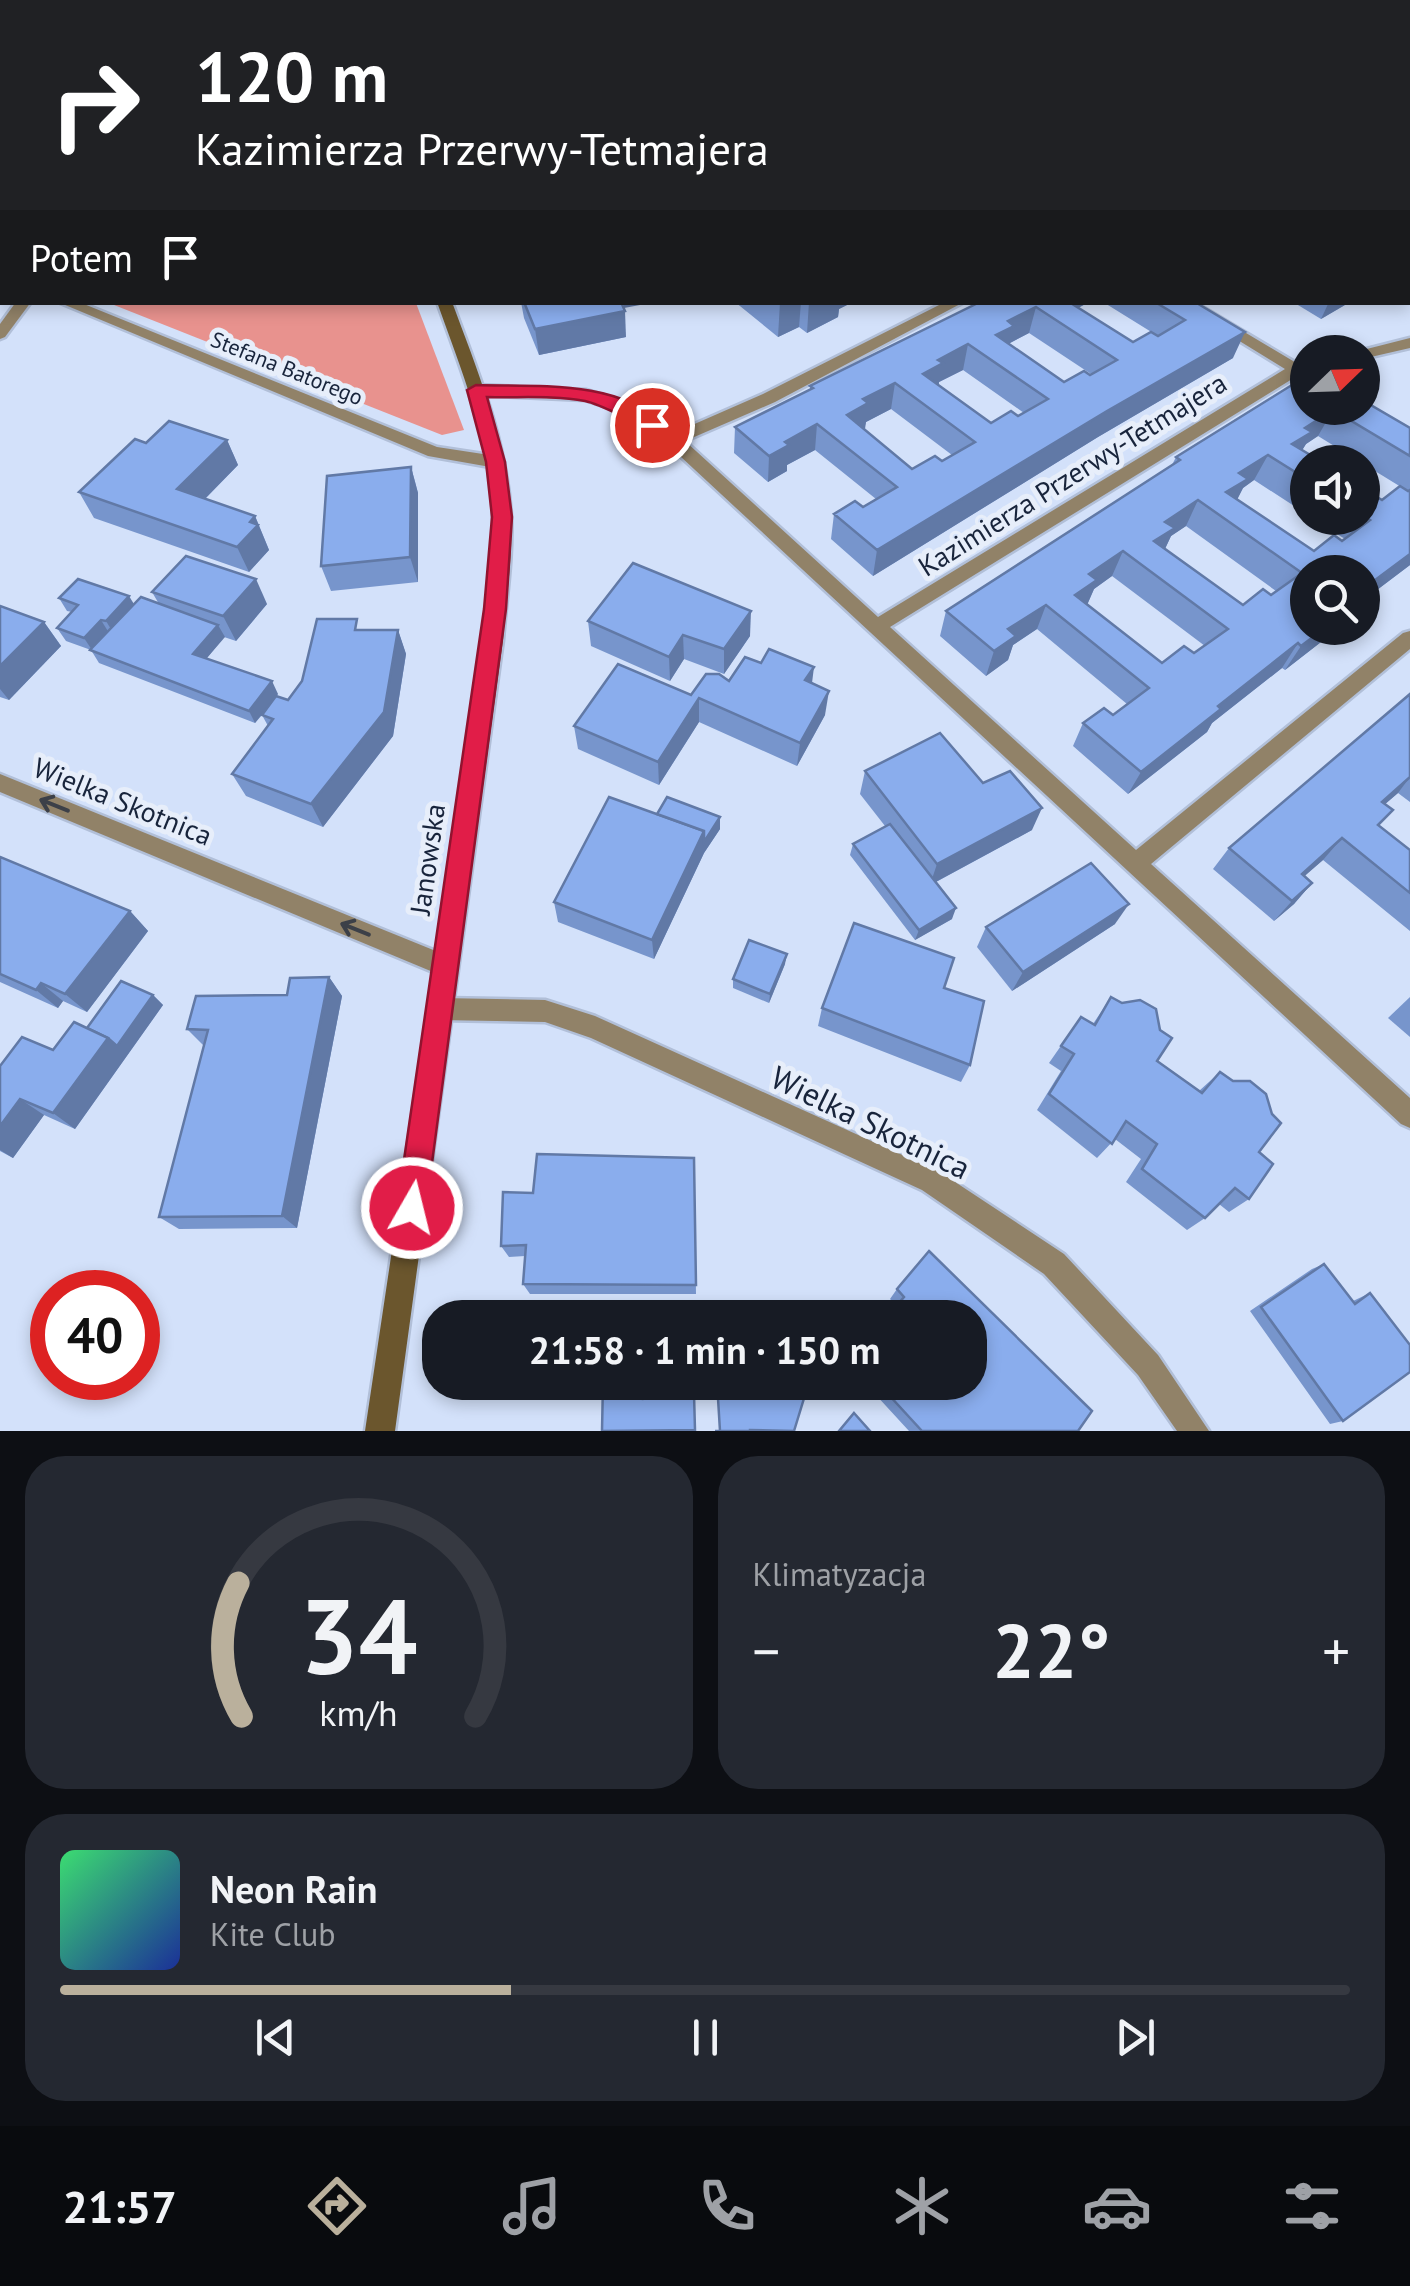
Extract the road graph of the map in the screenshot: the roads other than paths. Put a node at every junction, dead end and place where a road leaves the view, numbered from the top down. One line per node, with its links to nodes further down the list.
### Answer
1 (22, 305): 6 (street)
2 (71, 305): 13 (street, Stefana Batorego)
3 (445, 305): 11 (street, Janowska)
4 (951, 305): 12 (street)
5 (1188, 305): 9 (street, Kazimierza Przerwy-Tetmajera)
6 (0, 334)
7 (1410, 343): 8 (street)
8 (1380, 350)
9 (1290, 362)
10 (1290, 378): 14 (street, Kazimierza Przerwy-Tetmajera)
11 (476, 390): 12 (street); 13 (street, Janowska)
12 (673, 440): 14 (street)
13 (496, 462): 18 (street, Janowska)
14 (876, 627): 17 (street)
15 (1410, 638): 17 (street)
16 (0, 783): 18 (street, Wielka Skotnica, one-way to 16)
17 (1138, 862): 20 (street)
18 (445, 966): 19 (street, Janowska)
19 (440, 1009): 21 (street, Janowska); 22 (street, Wielka Skotnica)
20 (1410, 1115)
21 (380, 1431)
22 (1194, 1431)

